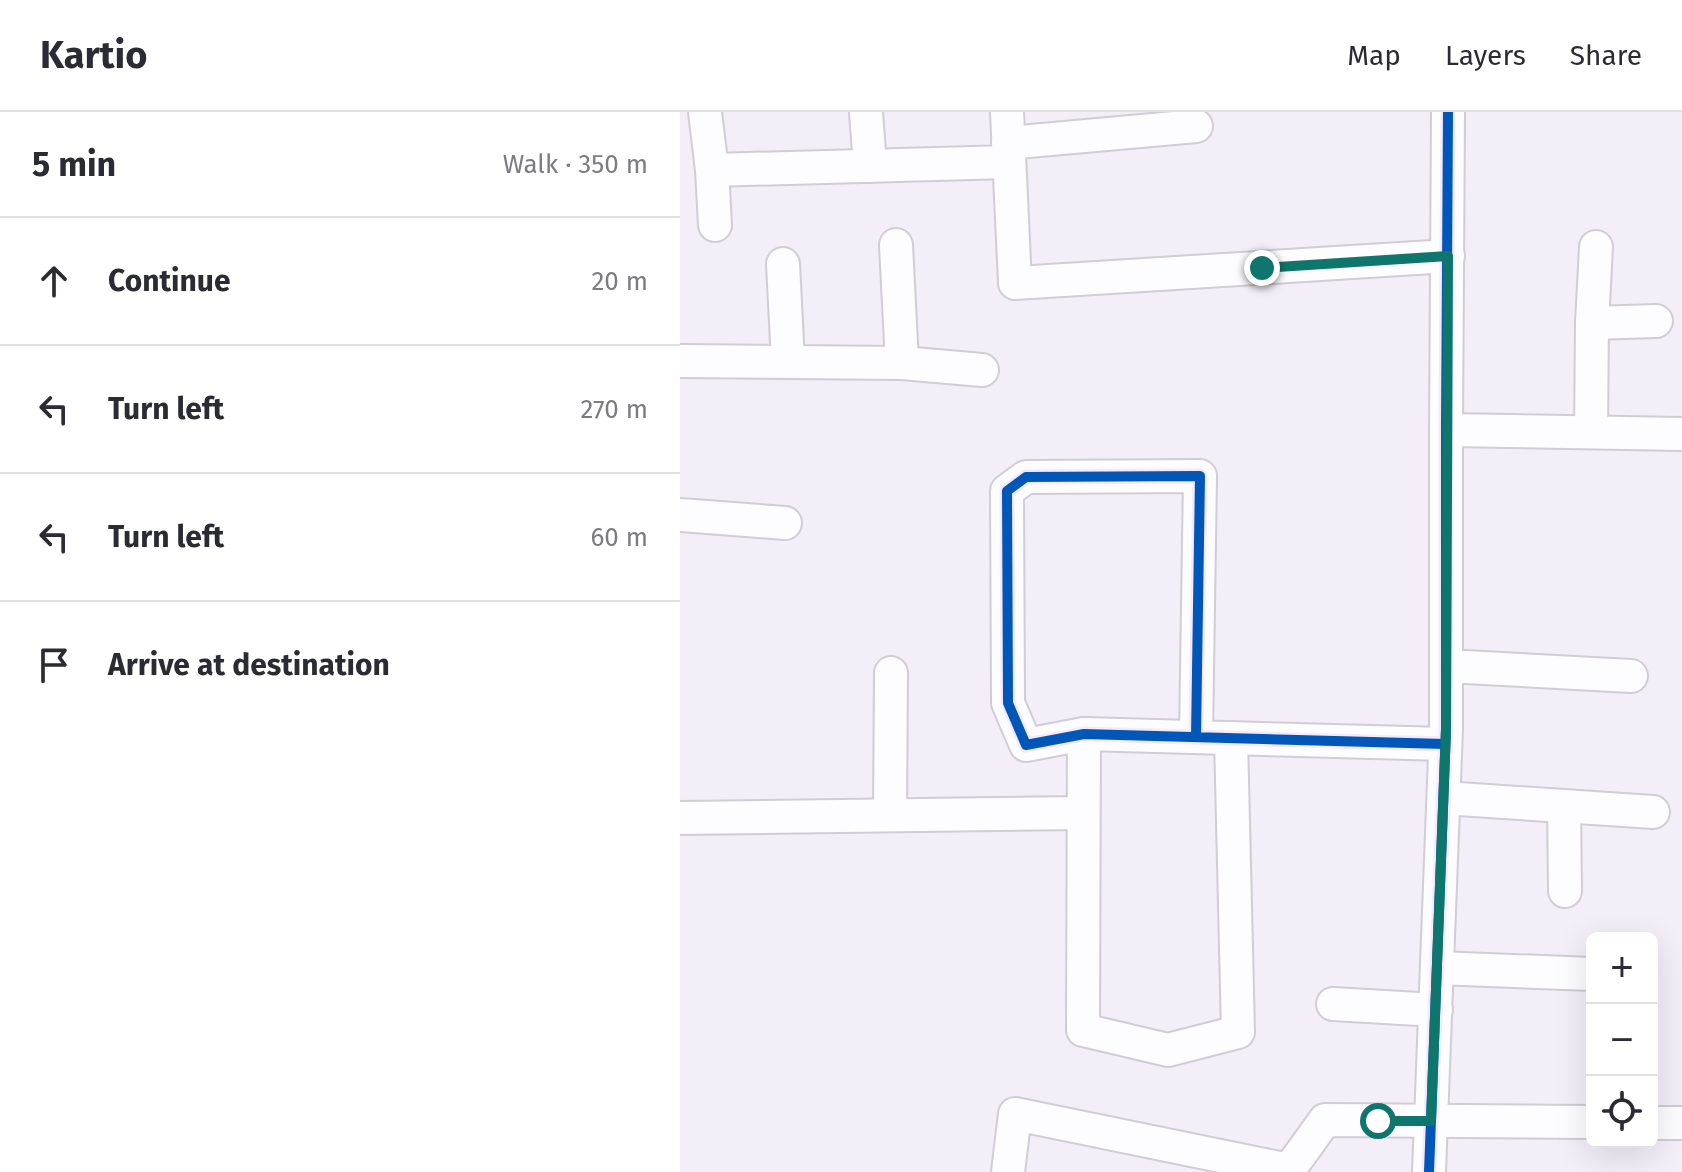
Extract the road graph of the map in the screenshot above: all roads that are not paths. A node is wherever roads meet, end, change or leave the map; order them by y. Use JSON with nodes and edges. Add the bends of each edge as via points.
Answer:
{"nodes":[{"id":1,"x":705,"y":112,"type":"edge"},
{"id":2,"x":866,"y":112,"type":"edge"},
{"id":3,"x":1448,"y":112,"type":"edge"},
{"id":4,"x":1196,"y":126,"type":"dead end"},
{"id":5,"x":1008,"y":139,"type":"edge"},
{"id":6,"x":870,"y":166,"type":"junction"},
{"id":7,"x":712,"y":170,"type":"junction"},
{"id":8,"x":715,"y":225,"type":"dead end"},
{"id":9,"x":896,"y":245,"type":"dead end"},
{"id":10,"x":1596,"y":247,"type":"dead end"},
{"id":11,"x":1448,"y":256,"type":"junction"},
{"id":12,"x":783,"y":264,"type":"dead end"},
{"id":13,"x":1656,"y":321,"type":"dead end"},
{"id":14,"x":1592,"y":323,"type":"junction"},
{"id":15,"x":680,"y":361,"type":"edge"},
{"id":16,"x":788,"y":362,"type":"junction"},
{"id":17,"x":902,"y":363,"type":"junction"},
{"id":18,"x":982,"y":370,"type":"dead end"},
{"id":19,"x":1446,"y":430,"type":"junction"},
{"id":20,"x":1591,"y":432,"type":"junction"},
{"id":21,"x":1682,"y":434,"type":"edge"},
{"id":22,"x":680,"y":515,"type":"edge"},
{"id":23,"x":785,"y":523,"type":"dead end"},
{"id":24,"x":1446,"y":666,"type":"junction"},
{"id":25,"x":891,"y":673,"type":"dead end"},
{"id":26,"x":1631,"y":676,"type":"dead end"},
{"id":27,"x":1084,"y":734,"type":"junction"},
{"id":28,"x":1196,"y":737,"type":"junction"},
{"id":29,"x":1231,"y":738,"type":"junction"},
{"id":30,"x":1445,"y":744,"type":"junction"},
{"id":31,"x":1444,"y":798,"type":"junction"},
{"id":32,"x":1564,"y":806,"type":"junction"},
{"id":33,"x":1653,"y":812,"type":"dead end"},
{"id":34,"x":1083,"y":813,"type":"junction"},
{"id":35,"x":890,"y":815,"type":"junction"},
{"id":36,"x":680,"y":818,"type":"edge"},
{"id":37,"x":1565,"y":891,"type":"dead end"},
{"id":38,"x":1437,"y":968,"type":"junction"},
{"id":39,"x":1586,"y":974,"type":"edge"},
{"id":40,"x":1333,"y":1004,"type":"dead end"},
{"id":41,"x":1436,"y":1010,"type":"junction"},
{"id":42,"x":1431,"y":1121,"type":"junction"},
{"id":43,"x":1586,"y":1122,"type":"edge"},
{"id":44,"x":1658,"y":1123,"type":"edge"},
{"id":45,"x":1682,"y":1123,"type":"edge"},
{"id":46,"x":1008,"y":1172,"type":"edge"},
{"id":47,"x":1429,"y":1172,"type":"edge"}],
"edges":[{"from":1,"to":7,"type":"street"},
{"from":2,"to":6,"type":"street"},
{"from":3,"to":11,"type":"street"},
{"from":4,"to":5,"type":"street"},
{"from":5,"to":6,"type":"street"},
{"from":5,"to":11,"type":"street","via":[[1015,283]]},
{"from":6,"to":7,"type":"street"},
{"from":7,"to":8,"type":"street"},
{"from":9,"to":17,"type":"street"},
{"from":10,"to":14,"type":"street"},
{"from":11,"to":19,"type":"street"},
{"from":12,"to":16,"type":"street"},
{"from":13,"to":14,"type":"street"},
{"from":14,"to":20,"type":"street"},
{"from":15,"to":16,"type":"street"},
{"from":16,"to":17,"type":"street"},
{"from":17,"to":18,"type":"street"},
{"from":19,"to":20,"type":"street"},
{"from":19,"to":24,"type":"street"},
{"from":20,"to":21,"type":"street"},
{"from":22,"to":23,"type":"street"},
{"from":24,"to":26,"type":"street"},
{"from":24,"to":30,"type":"street"},
{"from":25,"to":35,"type":"street"},
{"from":27,"to":28,"type":"street"},
{"from":27,"to":28,"type":"street","via":[[1026,745],[1008,703],[1007,491],[1026,477],[1200,476]]},
{"from":27,"to":34,"type":"street"},
{"from":28,"to":29,"type":"street"},
{"from":29,"to":30,"type":"street"},
{"from":29,"to":34,"type":"street","via":[[1238,1032],[1168,1050],[1083,1030]]},
{"from":30,"to":31,"type":"street"},
{"from":31,"to":32,"type":"street"},
{"from":31,"to":38,"type":"street"},
{"from":32,"to":33,"type":"street"},
{"from":32,"to":37,"type":"street"},
{"from":34,"to":35,"type":"street"},
{"from":35,"to":36,"type":"street"},
{"from":38,"to":39,"type":"street"},
{"from":38,"to":41,"type":"street"},
{"from":40,"to":41,"type":"street"},
{"from":41,"to":42,"type":"street"},
{"from":42,"to":43,"type":"street"},
{"from":42,"to":46,"type":"street","via":[[1325,1120],[1289,1170],[1015,1114]]},
{"from":42,"to":47,"type":"street"},
{"from":44,"to":45,"type":"street"}]}
